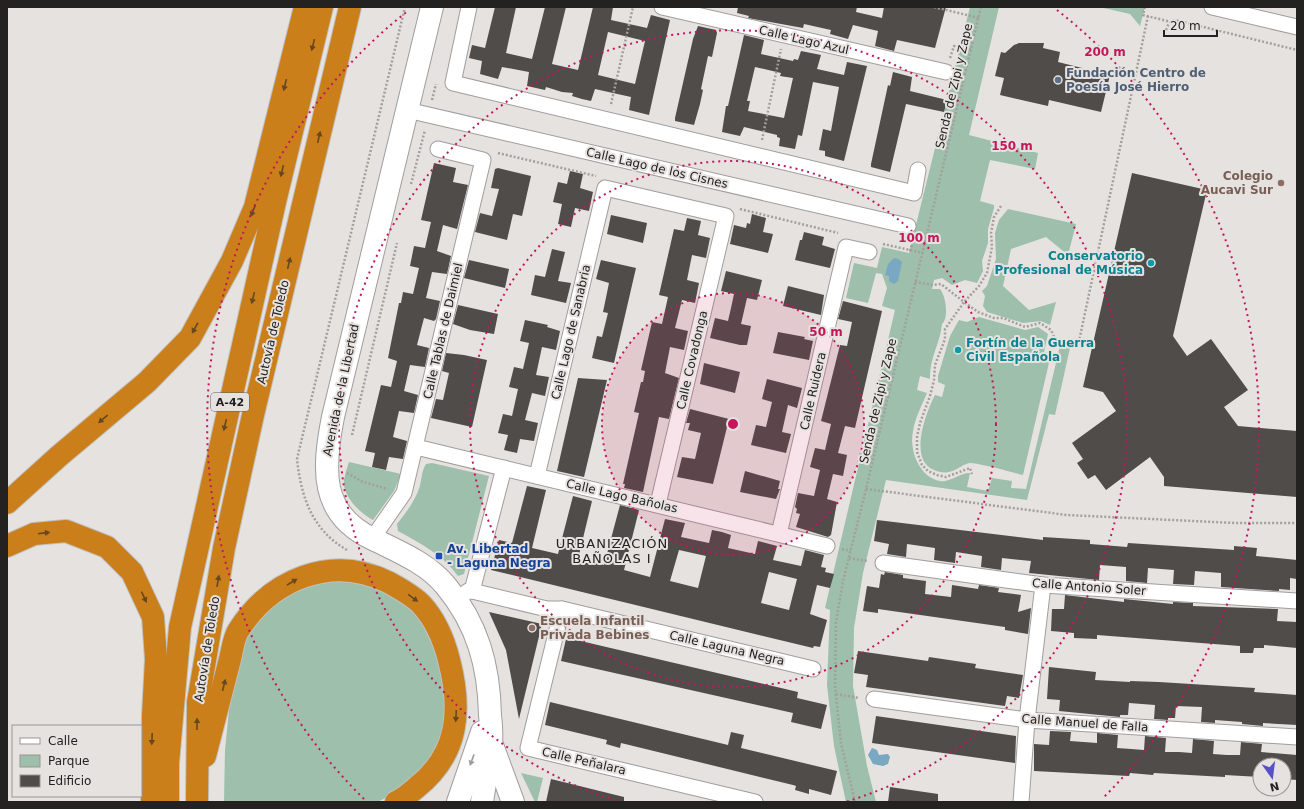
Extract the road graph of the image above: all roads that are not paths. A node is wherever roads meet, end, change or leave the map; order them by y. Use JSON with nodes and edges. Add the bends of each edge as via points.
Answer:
{"nodes":[{"id":1,"x":305,"y":7,"type":"edge"},
{"id":2,"x":322,"y":7,"type":"edge"},
{"id":3,"x":350,"y":7,"type":"edge"},
{"id":4,"x":432,"y":7,"type":"edge"},
{"id":5,"x":469,"y":7,"type":"edge"},
{"id":6,"x":662,"y":7,"type":"edge"},
{"id":7,"x":1212,"y":7,"type":"edge"},
{"id":8,"x":1297,"y":27,"type":"edge"},
{"id":9,"x":946,"y":72,"type":"dead end"},
{"id":10,"x":407,"y":110,"type":"junction"},
{"id":11,"x":438,"y":149,"type":"dead end"},
{"id":12,"x":918,"y":170,"type":"dead end"},
{"id":13,"x":726,"y":216,"type":"joint"},
{"id":14,"x":908,"y":226,"type":"dead end"},
{"id":15,"x":869,"y":252,"type":"dead end"},
{"id":16,"x":416,"y":447,"type":"junction"},
{"id":17,"x":504,"y":468,"type":"junction"},
{"id":18,"x":537,"y":476,"type":"junction"},
{"id":19,"x":7,"y":503,"type":"edge"},
{"id":20,"x":658,"y":504,"type":"junction"},
{"id":21,"x":779,"y":534,"type":"junction"},
{"id":22,"x":372,"y":539,"type":"junction"},
{"id":23,"x":7,"y":546,"type":"edge"},
{"id":24,"x":827,"y":546,"type":"dead end"},
{"id":25,"x":883,"y":563,"type":"dead end"},
{"id":26,"x":1043,"y":585,"type":"junction"},
{"id":27,"x":465,"y":596,"type":"junction"},
{"id":28,"x":1297,"y":601,"type":"edge"},
{"id":29,"x":562,"y":609,"type":"junction"},
{"id":30,"x":813,"y":669,"type":"dead end"},
{"id":31,"x":874,"y":699,"type":"road end"},
{"id":32,"x":490,"y":710,"type":"junction"},
{"id":33,"x":1027,"y":720,"type":"junction"},
{"id":34,"x":1297,"y":736,"type":"edge"},
{"id":35,"x":491,"y":741,"type":"junction"},
{"id":36,"x":197,"y":796,"type":"edge"},
{"id":37,"x":152,"y":802,"type":"edge"},
{"id":38,"x":168,"y":802,"type":"edge"},
{"id":39,"x":396,"y":802,"type":"edge"},
{"id":40,"x":458,"y":802,"type":"edge"},
{"id":41,"x":482,"y":802,"type":"edge"},
{"id":42,"x":513,"y":802,"type":"edge"},
{"id":43,"x":755,"y":802,"type":"edge"},
{"id":44,"x":1020,"y":802,"type":"edge"}],
"edges":[{"from":1,"to":19,"type":"highway","one_way":true,"via":[[255,207],[232,261],[190,338],[147,382]]},
{"from":2,"to":38,"type":"highway","name":"Autovía de Toledo","number":"A-42","one_way":true,"via":[[275,202],[180,627],[168,763]]},
{"from":36,"to":3,"type":"highway","name":"Autovía de Toledo","number":"A-42","one_way":true,"via":[[198,702],[224,548]]},
{"from":4,"to":10,"type":"street","name":"Avenida de la Libertad"},
{"from":5,"to":12,"type":"street","via":[[453,83],[914,192]]},
{"from":6,"to":9,"type":"street","name":"Calle Lago Azul"},
{"from":7,"to":8,"type":"street"},
{"from":10,"to":14,"type":"street","name":"Calle Lago de los Cisnes"},
{"from":10,"to":22,"type":"street","name":"Avenida de la Libertad","via":[[333,417],[326,460],[328,490],[332,502],[343,518],[357,531]]},
{"from":11,"to":16,"type":"street","name":"Calle Tablas de Daimiel","via":[[483,160]]},
{"from":13,"to":18,"type":"street","name":"Calle Lago de Sanabria","via":[[605,188]]},
{"from":13,"to":20,"type":"street","name":"Calle Covadonga"},
{"from":15,"to":21,"type":"street","name":"Calle Ruidera","via":[[846,247]]},
{"from":16,"to":17,"type":"street","name":"Calle Lago Bañolas"},
{"from":16,"to":22,"type":"street","name":"Calle Tablas de Daimiel","via":[[404,493]]},
{"from":17,"to":18,"type":"street","name":"Calle Lago Bañolas"},
{"from":17,"to":27,"type":"street"},
{"from":18,"to":20,"type":"street","name":"Calle Lago Bañolas"},
{"from":20,"to":21,"type":"street","name":"Calle Lago Bañolas"},
{"from":21,"to":24,"type":"street","name":"Calle Lago Bañolas"},
{"from":22,"to":27,"type":"street","name":"Avenida de la Libertad","via":[[403,553],[428,569],[445,585]]},
{"from":23,"to":37,"type":"highway","one_way":true,"via":[[34,534],[66,531],[107,547],[132,572],[153,617],[156,659]]},
{"from":25,"to":26,"type":"street","name":"Calle Antonio Soler"},
{"from":26,"to":28,"type":"street","name":"Calle Antonio Soler"},
{"from":26,"to":33,"type":"street"},
{"from":27,"to":29,"type":"street","name":"Calle Laguna Negra"},
{"from":27,"to":32,"type":"street","name":"Avenida de la Libertad","via":[[468,618],[487,669]]},
{"from":29,"to":30,"type":"street","name":"Calle Laguna Negra"},
{"from":29,"to":43,"type":"street","name":"Calle Peñalara","via":[[528,748]]},
{"from":31,"to":33,"type":"street","name":"Calle Manuel de Falla"},
{"from":32,"to":35,"type":"street","name":"Avenida de la Libertad"},
{"from":32,"to":40,"type":"street","name":"Avenida de la Libertad","one_way":true},
{"from":33,"to":34,"type":"street","name":"Calle Manuel de Falla"},
{"from":33,"to":44,"type":"street"},
{"from":35,"to":41,"type":"street","name":"Avenida de la Libertad"},
{"from":35,"to":42,"type":"street","name":"Avenida de la Libertad"},
{"from":36,"to":39,"type":"highway","one_way":true,"via":[[237,632],[257,606],[293,580],[312,572],[340,570],[376,576],[398,587],[420,603],[434,622],[445,645],[451,667],[456,693],[456,718],[446,753],[421,784]]}]}
